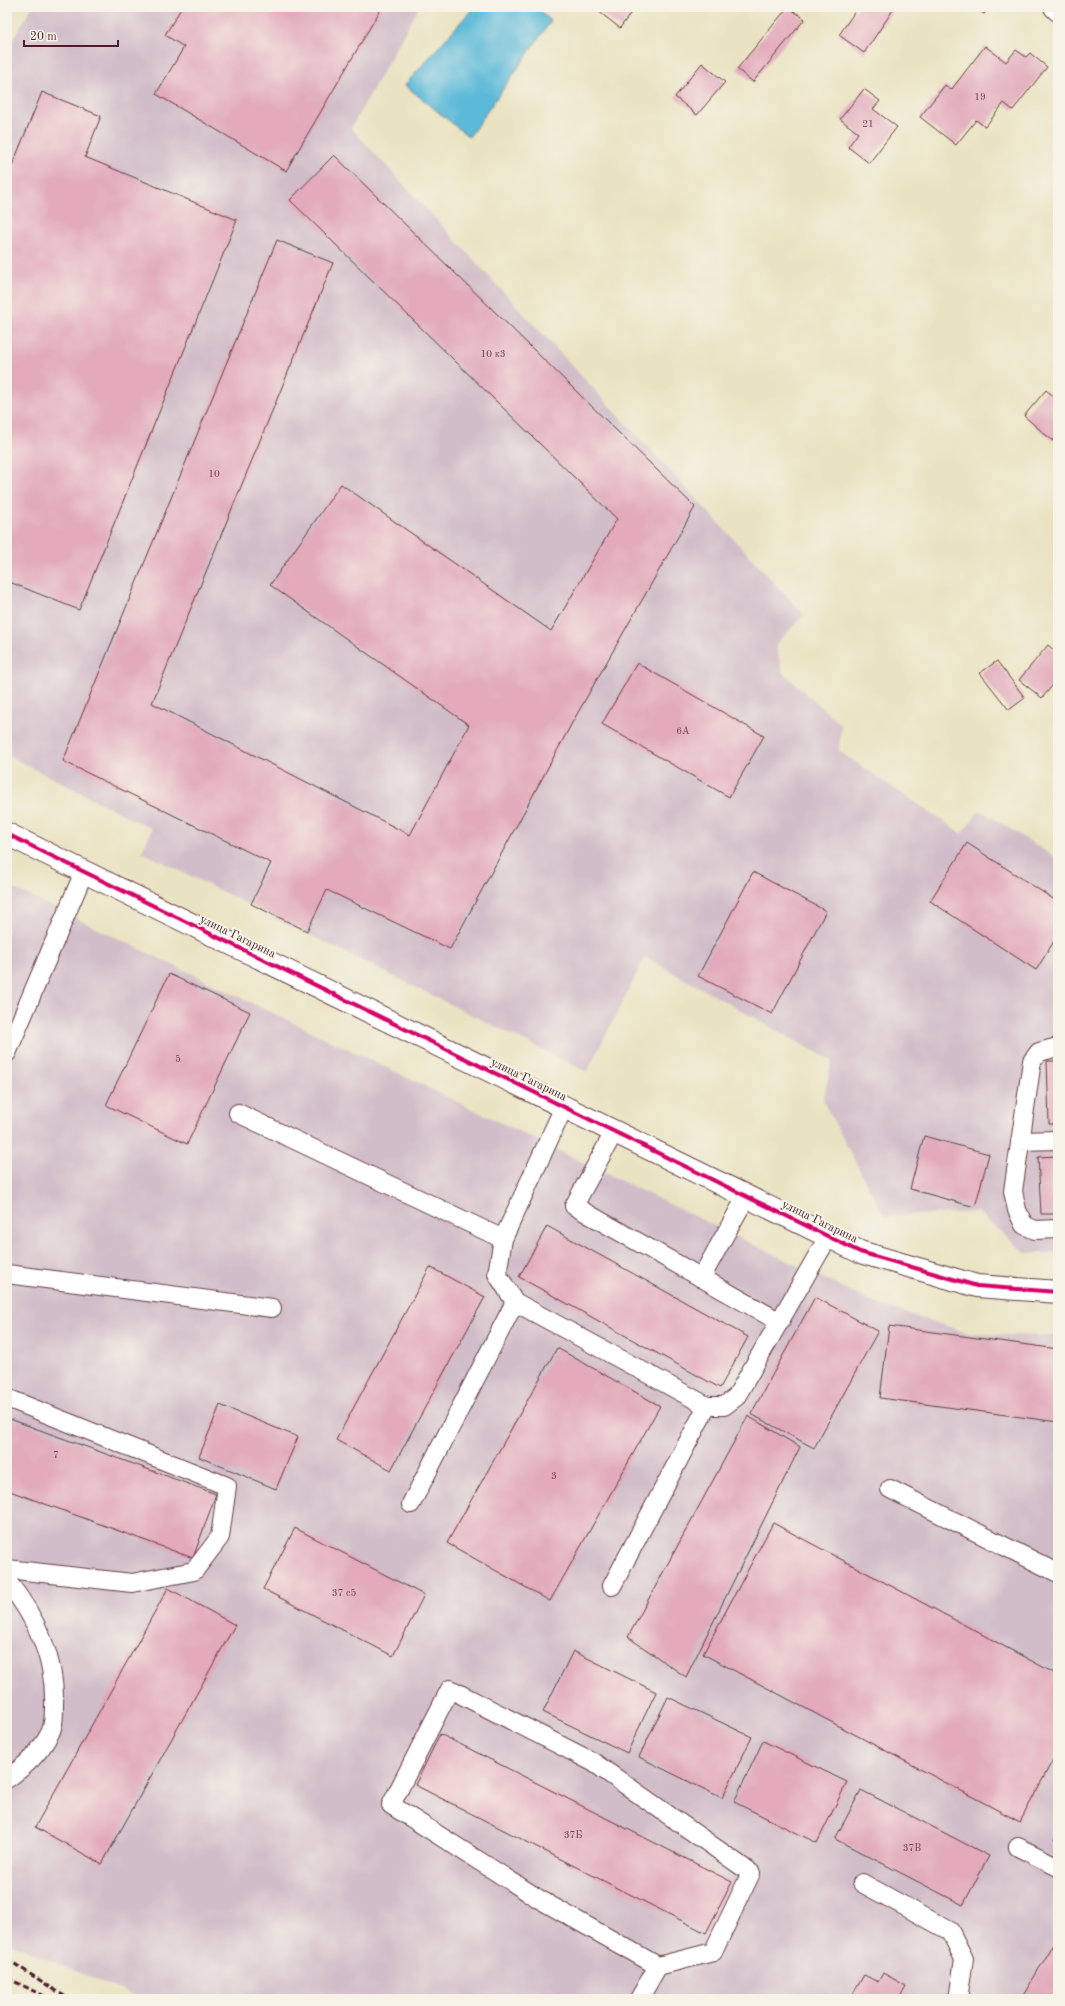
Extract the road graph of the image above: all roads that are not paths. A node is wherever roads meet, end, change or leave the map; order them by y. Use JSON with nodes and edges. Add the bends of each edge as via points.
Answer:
{"nodes":[{"id":1,"x":1055,"y":7,"type":"edge"},
{"id":2,"x":1058,"y":10,"type":"edge"},
{"id":3,"x":7,"y":834,"type":"edge"},
{"id":4,"x":84,"y":872,"type":"junction"},
{"id":5,"x":1058,"y":1047,"type":"edge"},
{"id":6,"x":7,"y":1053,"type":"edge"},
{"id":7,"x":564,"y":1107,"type":"junction"},
{"id":8,"x":238,"y":1113,"type":"dead end"},
{"id":9,"x":614,"y":1132,"type":"junction"},
{"id":10,"x":1058,"y":1140,"type":"edge"},
{"id":11,"x":1020,"y":1141,"type":"junction"},
{"id":12,"x":746,"y":1196,"type":"junction"},
{"id":13,"x":1058,"y":1229,"type":"edge"},
{"id":14,"x":828,"y":1237,"type":"junction"},
{"id":15,"x":503,"y":1239,"type":"junction"},
{"id":16,"x":7,"y":1274,"type":"edge"},
{"id":17,"x":701,"y":1278,"type":"junction"},
{"id":18,"x":1058,"y":1292,"type":"edge"},
{"id":19,"x":515,"y":1302,"type":"junction"},
{"id":20,"x":272,"y":1308,"type":"dead end"},
{"id":21,"x":780,"y":1322,"type":"junction"},
{"id":22,"x":7,"y":1398,"type":"edge"},
{"id":23,"x":707,"y":1406,"type":"junction"},
{"id":24,"x":890,"y":1489,"type":"dead end"},
{"id":25,"x":411,"y":1504,"type":"dead end"},
{"id":26,"x":7,"y":1569,"type":"edge"},
{"id":27,"x":1058,"y":1573,"type":"edge"},
{"id":28,"x":7,"y":1581,"type":"edge"},
{"id":29,"x":612,"y":1586,"type":"dead end"},
{"id":30,"x":7,"y":1779,"type":"edge"},
{"id":31,"x":1018,"y":1847,"type":"dead end"},
{"id":32,"x":1058,"y":1867,"type":"edge"},
{"id":33,"x":862,"y":1883,"type":"dead end"},
{"id":34,"x":658,"y":1966,"type":"junction"},
{"id":35,"x":639,"y":1999,"type":"edge"},
{"id":36,"x":958,"y":1999,"type":"edge"}],
"edges":[{"from":1,"to":2,"type":"street"},
{"from":3,"to":4,"type":"street","name":"улица Гагарина"},
{"from":4,"to":6,"type":"lane"},
{"from":4,"to":7,"type":"street","name":"улица Гагарина"},
{"from":5,"to":11,"type":"lane","via":[[1039,1052],[1032,1061]]},
{"from":7,"to":9,"type":"street","name":"улица Гагарина"},
{"from":7,"to":15,"type":"lane"},
{"from":8,"to":15,"type":"lane"},
{"from":9,"to":12,"type":"street","name":"улица Гагарина"},
{"from":9,"to":17,"type":"lane","via":[[574,1206]]},
{"from":10,"to":11,"type":"lane"},
{"from":11,"to":13,"type":"lane","via":[[1013,1191],[1017,1210],[1024,1225],[1035,1230]]},
{"from":12,"to":14,"type":"street","name":"улица Гагарина"},
{"from":12,"to":17,"type":"lane"},
{"from":14,"to":18,"type":"street","name":"улица Гагарина","via":[[860,1252],[977,1286]]},
{"from":14,"to":21,"type":"lane"},
{"from":15,"to":19,"type":"lane","via":[[497,1274]]},
{"from":16,"to":20,"type":"lane"},
{"from":17,"to":21,"type":"lane"},
{"from":19,"to":23,"type":"lane"},
{"from":19,"to":25,"type":"lane"},
{"from":21,"to":23,"type":"lane","via":[[736,1397],[724,1406]]},
{"from":22,"to":26,"type":"lane","via":[[227,1486],[220,1537],[194,1571],[132,1583]]},
{"from":23,"to":29,"type":"lane"},
{"from":24,"to":27,"type":"lane"},
{"from":28,"to":30,"type":"lane","via":[[25,1604],[43,1638],[52,1670],[54,1697],[51,1731],[39,1751],[25,1766]]},
{"from":31,"to":32,"type":"lane"},
{"from":33,"to":36,"type":"lane","via":[[950,1931],[964,1959]]},
{"from":34,"to":34,"type":"lane","via":[[713,1952],[751,1873],[593,1762],[450,1689],[391,1805],[538,1899]]},
{"from":34,"to":35,"type":"lane"}]}
